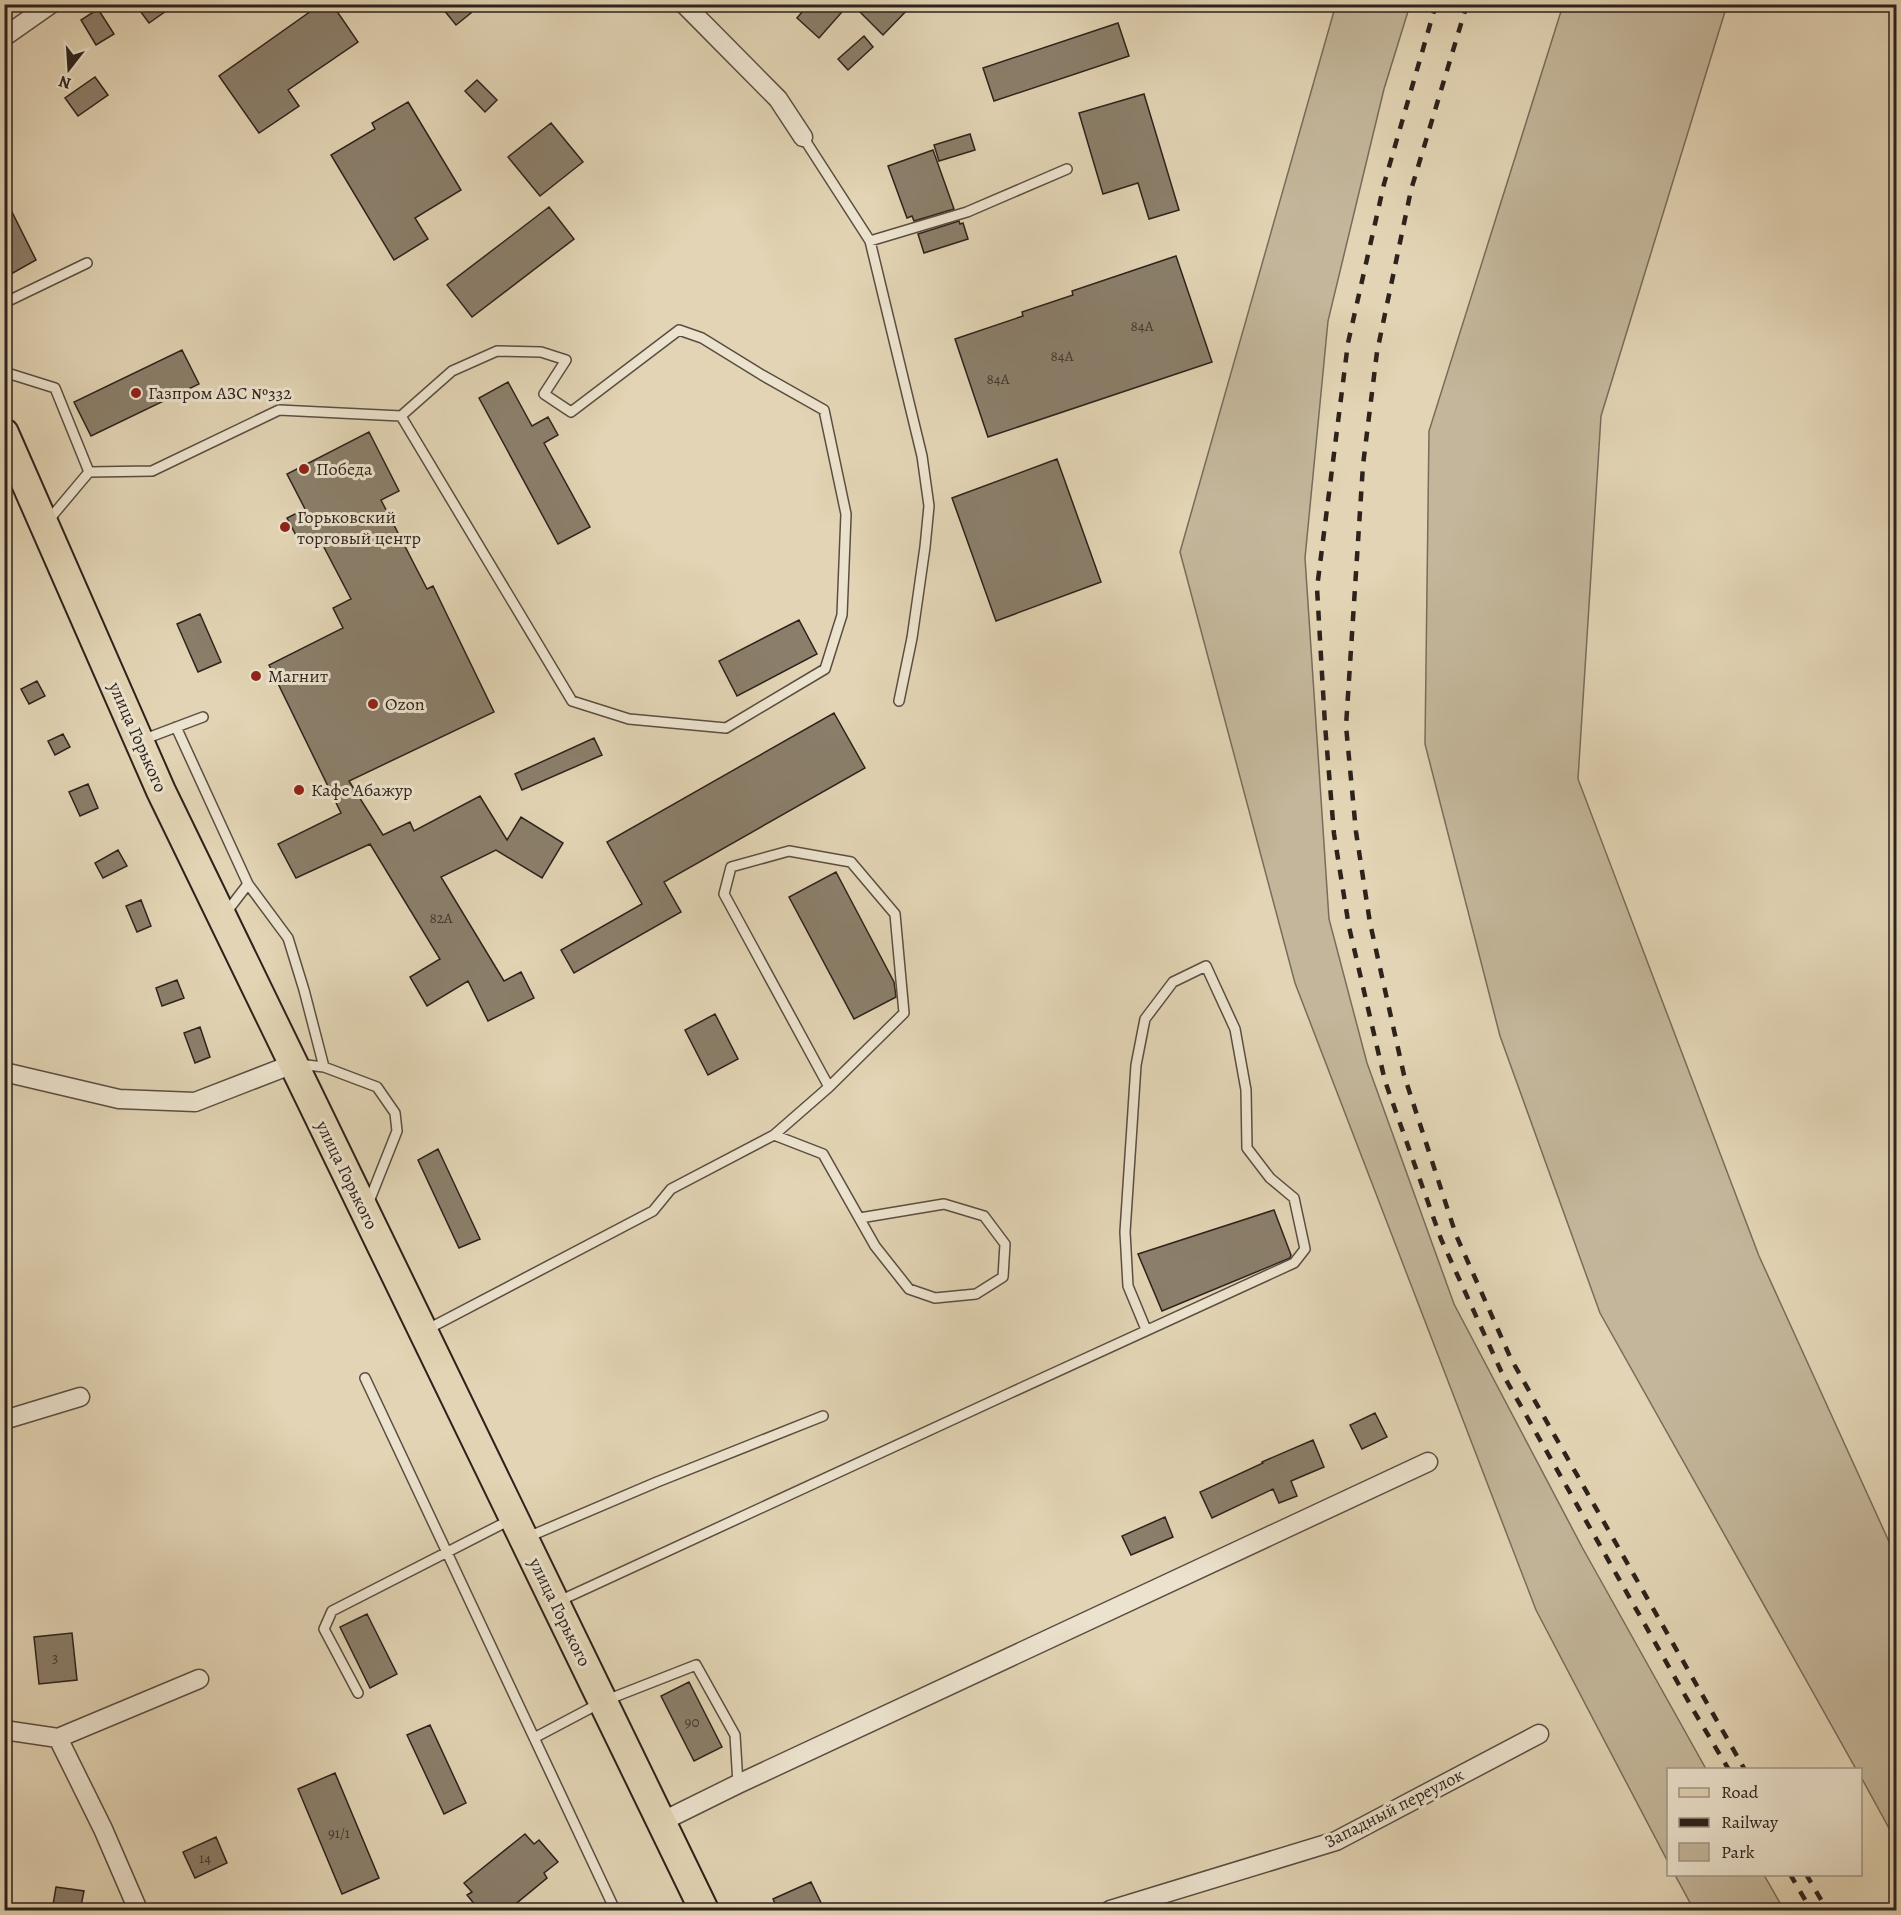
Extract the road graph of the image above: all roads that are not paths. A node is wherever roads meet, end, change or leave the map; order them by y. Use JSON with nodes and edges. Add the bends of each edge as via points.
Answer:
{"nodes":[{"id":1,"x":51,"y":4,"type":"edge"},
{"id":2,"x":684,"y":4,"type":"edge"},
{"id":3,"x":4,"y":37,"type":"edge"},
{"id":4,"x":803,"y":137,"type":"joint"},
{"id":5,"x":1067,"y":169,"type":"dead end"},
{"id":6,"x":870,"y":241,"type":"junction"},
{"id":7,"x":87,"y":263,"type":"dead end"},
{"id":8,"x":4,"y":303,"type":"edge"},
{"id":9,"x":4,"y":372,"type":"edge"},
{"id":10,"x":401,"y":416,"type":"junction"},
{"id":11,"x":4,"y":433,"type":"edge"},
{"id":12,"x":89,"y":472,"type":"junction"},
{"id":13,"x":45,"y":524,"type":"junction"},
{"id":14,"x":899,"y":701,"type":"dead end"},
{"id":15,"x":203,"y":717,"type":"dead end"},
{"id":16,"x":176,"y":727,"type":"junction"},
{"id":17,"x":139,"y":741,"type":"junction"},
{"id":18,"x":249,"y":884,"type":"junction"},
{"id":19,"x":223,"y":918,"type":"junction"},
{"id":20,"x":293,"y":1064,"type":"junction"},
{"id":21,"x":324,"y":1068,"type":"junction"},
{"id":22,"x":4,"y":1072,"type":"edge"},
{"id":23,"x":829,"y":1087,"type":"junction"},
{"id":24,"x":774,"y":1135,"type":"junction"},
{"id":25,"x":365,"y":1212,"type":"junction"},
{"id":26,"x":860,"y":1218,"type":"junction"},
{"id":27,"x":1149,"y":1329,"type":"junction"},
{"id":28,"x":423,"y":1331,"type":"junction"},
{"id":29,"x":365,"y":1378,"type":"dead end"},
{"id":30,"x":80,"y":1397,"type":"dead end"},
{"id":31,"x":823,"y":1416,"type":"dead end"},
{"id":32,"x":4,"y":1420,"type":"edge"},
{"id":33,"x":1428,"y":1462,"type":"dead end"},
{"id":34,"x":519,"y":1528,"type":"junction"},
{"id":35,"x":447,"y":1552,"type":"junction"},
{"id":36,"x":555,"y":1603,"type":"junction"},
{"id":37,"x":199,"y":1679,"type":"dead end"},
{"id":38,"x":358,"y":1693,"type":"dead end"},
{"id":39,"x":604,"y":1701,"type":"junction"},
{"id":40,"x":4,"y":1730,"type":"edge"},
{"id":41,"x":1539,"y":1734,"type":"dead end"},
{"id":42,"x":58,"y":1738,"type":"junction"},
{"id":43,"x":534,"y":1738,"type":"junction"},
{"id":44,"x":738,"y":1784,"type":"junction"},
{"id":45,"x":661,"y":1822,"type":"junction"},
{"id":46,"x":1144,"y":1906,"type":"edge"},
{"id":47,"x":138,"y":1911,"type":"edge"},
{"id":48,"x":615,"y":1911,"type":"edge"},
{"id":49,"x":704,"y":1911,"type":"edge"},
{"id":50,"x":1110,"y":1911,"type":"edge"}],
"edges":[{"from":1,"to":3,"type":"street"},
{"from":2,"to":4,"type":"street","via":[[778,99]]},
{"from":4,"to":6,"type":"lane"},
{"from":5,"to":6,"type":"lane","via":[[967,212]]},
{"from":6,"to":14,"type":"lane","via":[[922,456],[929,506],[912,638]]},
{"from":7,"to":8,"type":"lane"},
{"from":9,"to":12,"type":"lane","via":[[55,388]]},
{"from":10,"to":10,"type":"lane","via":[[452,371],[497,351],[541,352],[566,360],[544,394],[571,412],[679,330],[702,338],[824,410],[846,514],[842,615],[825,669],[726,728],[628,719],[572,700]]},
{"from":10,"to":12,"type":"lane","via":[[279,410],[152,471]]},
{"from":11,"to":13,"type":"main road","name":"улица Горького"},
{"from":12,"to":13,"type":"lane"},
{"from":13,"to":17,"type":"main road","name":"улица Горького"},
{"from":15,"to":16,"type":"lane"},
{"from":16,"to":17,"type":"lane"},
{"from":16,"to":18,"type":"lane"},
{"from":17,"to":19,"type":"main road","name":"улица Горького"},
{"from":18,"to":19,"type":"lane"},
{"from":18,"to":21,"type":"lane","via":[[288,938]]},
{"from":19,"to":20,"type":"main road","name":"улица Горького"},
{"from":20,"to":21,"type":"lane"},
{"from":20,"to":22,"type":"street","via":[[195,1102],[119,1099]]},
{"from":20,"to":25,"type":"main road","name":"улица Горького"},
{"from":21,"to":25,"type":"lane","via":[[377,1087],[394,1113],[397,1131]]},
{"from":23,"to":23,"type":"lane","via":[[904,1013],[895,914],[851,862],[789,851],[731,867],[724,894]]},
{"from":23,"to":24,"type":"lane"},
{"from":24,"to":26,"type":"lane","via":[[823,1154]]},
{"from":24,"to":28,"type":"lane","via":[[670,1189],[653,1211]]},
{"from":25,"to":28,"type":"main road","name":"улица Горького"},
{"from":26,"to":26,"type":"lane","via":[[875,1246],[909,1289],[935,1298],[976,1294],[1004,1277],[1005,1244],[984,1216],[944,1203]]},
{"from":27,"to":27,"type":"lane","via":[[1294,1263],[1305,1249],[1294,1198],[1270,1178],[1247,1148],[1246,1090],[1235,1029],[1206,966],[1173,982],[1144,1019],[1137,1065],[1126,1243],[1128,1286]]},
{"from":27,"to":36,"type":"lane"},
{"from":28,"to":34,"type":"main road","name":"улица Горького"},
{"from":29,"to":35,"type":"lane"},
{"from":30,"to":32,"type":"street"},
{"from":31,"to":34,"type":"lane","via":[[657,1482]]},
{"from":33,"to":44,"type":"street"},
{"from":34,"to":35,"type":"lane"},
{"from":34,"to":36,"type":"main road","name":"улица Горького"},
{"from":35,"to":38,"type":"lane","via":[[332,1611],[324,1629]]},
{"from":35,"to":43,"type":"lane"},
{"from":36,"to":39,"type":"main road","name":"улица Горького"},
{"from":37,"to":42,"type":"street"},
{"from":39,"to":43,"type":"lane"},
{"from":39,"to":44,"type":"lane","via":[[696,1665],[735,1735]]},
{"from":39,"to":45,"type":"main road","name":"улица Горького"},
{"from":40,"to":42,"type":"street"},
{"from":41,"to":46,"type":"street","name":"Западный переулок","via":[[1336,1841]]},
{"from":42,"to":47,"type":"street","via":[[103,1828]]},
{"from":43,"to":48,"type":"lane"},
{"from":44,"to":45,"type":"street"},
{"from":45,"to":49,"type":"main road","name":"улица Горького"},
{"from":46,"to":50,"type":"street","name":"Западный переулок"}]}
